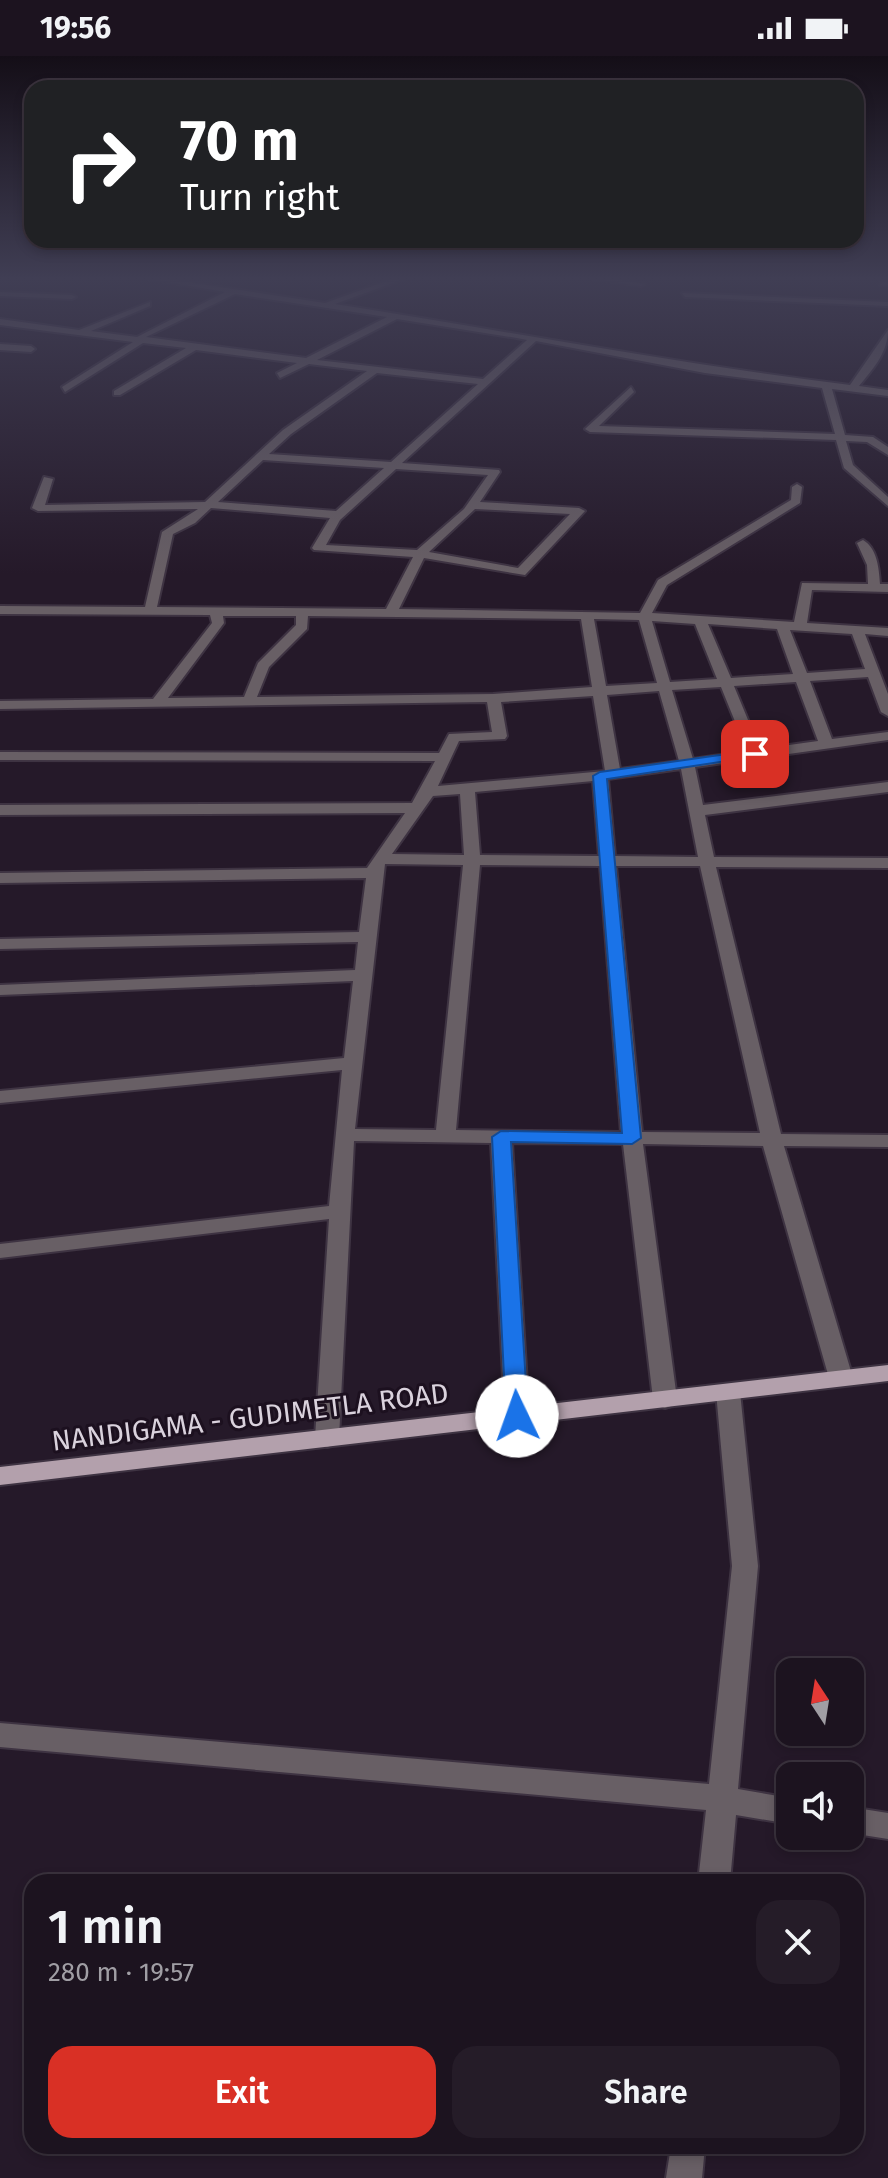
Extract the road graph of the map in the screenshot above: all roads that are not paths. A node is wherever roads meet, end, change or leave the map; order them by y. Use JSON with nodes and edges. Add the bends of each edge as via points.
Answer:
{"nodes":[{"id":1,"x":85,"y":376,"type":"edge"},
{"id":2,"x":146,"y":376,"type":"edge"},
{"id":3,"x":364,"y":376,"type":"edge"},
{"id":4,"x":433,"y":376,"type":"edge"},
{"id":5,"x":491,"y":376,"type":"edge"},
{"id":6,"x":749,"y":376,"type":"edge"},
{"id":7,"x":862,"y":376,"type":"edge"},
{"id":8,"x":485,"y":382,"type":"junction"},
{"id":9,"x":827,"y":387,"type":"junction"},
{"id":10,"x":65,"y":389,"type":"dead end"},
{"id":11,"x":631,"y":390,"type":"dead end"},
{"id":12,"x":851,"y":390,"type":"junction"},
{"id":13,"x":117,"y":393,"type":"dead end"},
{"id":14,"x":888,"y":393,"type":"edge"},
{"id":15,"x":842,"y":439,"type":"junction"},
{"id":16,"x":888,"y":452,"type":"edge"},
{"id":17,"x":262,"y":457,"type":"junction"},
{"id":18,"x":392,"y":465,"type":"junction"},
{"id":19,"x":48,"y":479,"type":"dead end"},
{"id":20,"x":797,"y":487,"type":"dead end"},
{"id":21,"x":888,"y":503,"type":"edge"},
{"id":22,"x":209,"y":505,"type":"junction"},
{"id":23,"x":472,"y":505,"type":"junction"},
{"id":24,"x":339,"y":515,"type":"junction"},
{"id":25,"x":863,"y":543,"type":"dead end"},
{"id":26,"x":420,"y":554,"type":"junction"},
{"id":27,"x":881,"y":588,"type":"edge"},
{"id":28,"x":0,"y":610,"type":"edge"},
{"id":29,"x":150,"y":612,"type":"junction"},
{"id":30,"x":216,"y":614,"type":"junction"},
{"id":31,"x":302,"y":614,"type":"junction"},
{"id":32,"x":390,"y":615,"type":"junction"},
{"id":33,"x":587,"y":615,"type":"junction"},
{"id":34,"x":644,"y":617,"type":"junction"},
{"id":35,"x":700,"y":620,"type":"junction"},
{"id":36,"x":782,"y":626,"type":"junction"},
{"id":37,"x":800,"y":627,"type":"junction"},
{"id":38,"x":857,"y":630,"type":"junction"},
{"id":39,"x":888,"y":632,"type":"edge"},
{"id":40,"x":873,"y":673,"type":"junction"},
{"id":41,"x":802,"y":678,"type":"junction"},
{"id":42,"x":726,"y":683,"type":"junction"},
{"id":43,"x":665,"y":687,"type":"junction"},
{"id":44,"x":600,"y":691,"type":"junction"},
{"id":45,"x":493,"y":698,"type":"junction"},
{"id":46,"x":249,"y":701,"type":"junction"},
{"id":47,"x":157,"y":703,"type":"junction"},
{"id":48,"x":0,"y":705,"type":"edge"},
{"id":49,"x":888,"y":712,"type":"edge"},
{"id":50,"x":888,"y":736,"type":"edge"},
{"id":51,"x":826,"y":743,"type":"junction"},
{"id":52,"x":755,"y":754,"type":"junction"},
{"id":53,"x":0,"y":756,"type":"edge"},
{"id":54,"x":445,"y":757,"type":"junction"},
{"id":55,"x":687,"y":763,"type":"junction"},
{"id":56,"x":607,"y":775,"type":"junction"},
{"id":57,"x":888,"y":787,"type":"edge"},
{"id":58,"x":467,"y":788,"type":"junction"},
{"id":59,"x":428,"y":792,"type":"junction"},
{"id":60,"x":416,"y":808,"type":"junction"},
{"id":61,"x":0,"y":810,"type":"edge"},
{"id":62,"x":696,"y":811,"type":"junction"},
{"id":63,"x":472,"y":860,"type":"junction"},
{"id":64,"x":606,"y":861,"type":"junction"},
{"id":65,"x":707,"y":862,"type":"junction"},
{"id":66,"x":888,"y":863,"type":"edge"},
{"id":67,"x":377,"y":866,"type":"junction"},
{"id":68,"x":0,"y":878,"type":"edge"},
{"id":69,"x":367,"y":937,"type":"junction"},
{"id":70,"x":0,"y":944,"type":"edge"},
{"id":71,"x":363,"y":975,"type":"junction"},
{"id":72,"x":0,"y":990,"type":"edge"},
{"id":73,"x":352,"y":1063,"type":"junction"},
{"id":74,"x":0,"y":1097,"type":"edge"},
{"id":75,"x":344,"y":1135,"type":"junction"},
{"id":76,"x":445,"y":1136,"type":"junction"},
{"id":77,"x":501,"y":1137,"type":"junction"},
{"id":78,"x":632,"y":1138,"type":"junction"},
{"id":79,"x":772,"y":1140,"type":"junction"},
{"id":80,"x":888,"y":1141,"type":"edge"},
{"id":81,"x":340,"y":1211,"type":"junction"},
{"id":82,"x":0,"y":1251,"type":"edge"},
{"id":83,"x":888,"y":1373,"type":"edge"},
{"id":84,"x":841,"y":1378,"type":"junction"},
{"id":85,"x":728,"y":1392,"type":"junction"},
{"id":86,"x":665,"y":1399,"type":"junction"},
{"id":87,"x":517,"y":1416,"type":"junction"},
{"id":88,"x":327,"y":1438,"type":"junction"},
{"id":89,"x":0,"y":1476,"type":"edge"},
{"id":90,"x":0,"y":1735,"type":"edge"},
{"id":91,"x":722,"y":1799,"type":"junction"},
{"id":92,"x":776,"y":1809,"type":"edge"},
{"id":93,"x":864,"y":1822,"type":"edge"},
{"id":94,"x":888,"y":1826,"type":"edge"},
{"id":95,"x":715,"y":1874,"type":"edge"},
{"id":96,"x":687,"y":2154,"type":"edge"},
{"id":97,"x":684,"y":2178,"type":"edge"}],
"edges":[{"from":1,"to":10,"type":"street"},
{"from":2,"to":13,"type":"street"},
{"from":3,"to":17,"type":"street","via":[[287,432]]},
{"from":4,"to":8,"type":"street"},
{"from":5,"to":8,"type":"street"},
{"from":6,"to":9,"type":"street"},
{"from":7,"to":12,"type":"street"},
{"from":8,"to":18,"type":"street"},
{"from":9,"to":12,"type":"street"},
{"from":9,"to":15,"type":"street"},
{"from":11,"to":15,"type":"street","via":[[590,429]]},
{"from":12,"to":14,"type":"street"},
{"from":15,"to":16,"type":"street","via":[[869,439]]},
{"from":15,"to":21,"type":"street","via":[[848,466]]},
{"from":17,"to":18,"type":"street"},
{"from":17,"to":22,"type":"street"},
{"from":18,"to":23,"type":"street","via":[[495,472]]},
{"from":18,"to":24,"type":"street"},
{"from":19,"to":22,"type":"street","via":[[38,508]]},
{"from":20,"to":34,"type":"street","via":[[796,501],[662,583]]},
{"from":22,"to":24,"type":"street"},
{"from":22,"to":29,"type":"street","via":[[168,532]]},
{"from":23,"to":26,"type":"street"},
{"from":23,"to":26,"type":"street","via":[[579,511],[521,572]]},
{"from":24,"to":26,"type":"street","via":[[318,548]]},
{"from":25,"to":27,"type":"street"},
{"from":26,"to":32,"type":"street"},
{"from":27,"to":37,"type":"street","via":[[806,586]]},
{"from":28,"to":29,"type":"street"},
{"from":29,"to":30,"type":"street"},
{"from":30,"to":31,"type":"street"},
{"from":30,"to":47,"type":"street","via":[[218,623]]},
{"from":31,"to":32,"type":"street"},
{"from":31,"to":46,"type":"street","via":[[302,626],[263,666]]},
{"from":32,"to":33,"type":"street"},
{"from":33,"to":34,"type":"street"},
{"from":33,"to":44,"type":"street"},
{"from":34,"to":35,"type":"street"},
{"from":34,"to":43,"type":"street"},
{"from":35,"to":36,"type":"street"},
{"from":35,"to":42,"type":"street"},
{"from":36,"to":37,"type":"street"},
{"from":36,"to":41,"type":"street"},
{"from":37,"to":38,"type":"street"},
{"from":38,"to":39,"type":"street"},
{"from":38,"to":40,"type":"street"},
{"from":40,"to":41,"type":"street"},
{"from":40,"to":49,"type":"street"},
{"from":41,"to":42,"type":"street"},
{"from":41,"to":51,"type":"street"},
{"from":42,"to":43,"type":"street"},
{"from":42,"to":52,"type":"street"},
{"from":43,"to":44,"type":"street"},
{"from":43,"to":55,"type":"street"},
{"from":44,"to":45,"type":"street"},
{"from":44,"to":56,"type":"street"},
{"from":45,"to":46,"type":"street"},
{"from":45,"to":54,"type":"street","via":[[500,736],[454,737]]},
{"from":46,"to":47,"type":"street"},
{"from":47,"to":48,"type":"street"},
{"from":50,"to":51,"type":"street"},
{"from":51,"to":52,"type":"street"},
{"from":52,"to":55,"type":"street"},
{"from":53,"to":54,"type":"street"},
{"from":54,"to":59,"type":"street"},
{"from":55,"to":56,"type":"street"},
{"from":55,"to":62,"type":"street"},
{"from":56,"to":58,"type":"street"},
{"from":56,"to":64,"type":"street"},
{"from":57,"to":62,"type":"street"},
{"from":58,"to":59,"type":"street"},
{"from":58,"to":63,"type":"street"},
{"from":59,"to":60,"type":"street"},
{"from":60,"to":61,"type":"street"},
{"from":60,"to":67,"type":"street"},
{"from":62,"to":65,"type":"street"},
{"from":63,"to":64,"type":"street"},
{"from":63,"to":67,"type":"street"},
{"from":63,"to":76,"type":"street"},
{"from":64,"to":65,"type":"street"},
{"from":64,"to":78,"type":"street"},
{"from":65,"to":66,"type":"street"},
{"from":65,"to":79,"type":"street"},
{"from":67,"to":68,"type":"street"},
{"from":67,"to":69,"type":"street"},
{"from":69,"to":70,"type":"street"},
{"from":69,"to":71,"type":"street"},
{"from":71,"to":72,"type":"street"},
{"from":71,"to":73,"type":"street"},
{"from":73,"to":74,"type":"street"},
{"from":73,"to":75,"type":"street"},
{"from":75,"to":76,"type":"street"},
{"from":75,"to":81,"type":"street"},
{"from":76,"to":77,"type":"street"},
{"from":77,"to":78,"type":"street"},
{"from":77,"to":87,"type":"street"},
{"from":78,"to":79,"type":"street"},
{"from":78,"to":86,"type":"street"},
{"from":79,"to":80,"type":"street"},
{"from":79,"to":84,"type":"street"},
{"from":81,"to":82,"type":"street"},
{"from":81,"to":88,"type":"street"},
{"from":83,"to":84,"type":"main road","name":"NANDIGAMA - GUDIMETLA ROAD"},
{"from":84,"to":85,"type":"main road","name":"NANDIGAMA - GUDIMETLA ROAD"},
{"from":85,"to":86,"type":"main road","name":"NANDIGAMA - GUDIMETLA ROAD"},
{"from":85,"to":91,"type":"street","via":[[745,1566]]},
{"from":86,"to":87,"type":"main road","name":"NANDIGAMA - GUDIMETLA ROAD"},
{"from":87,"to":88,"type":"main road","name":"NANDIGAMA - GUDIMETLA ROAD"},
{"from":88,"to":89,"type":"main road","name":"NANDIGAMA - GUDIMETLA ROAD"},
{"from":90,"to":91,"type":"street"},
{"from":91,"to":92,"type":"street"},
{"from":91,"to":95,"type":"street"},
{"from":93,"to":94,"type":"street"},
{"from":96,"to":97,"type":"street"}]}
